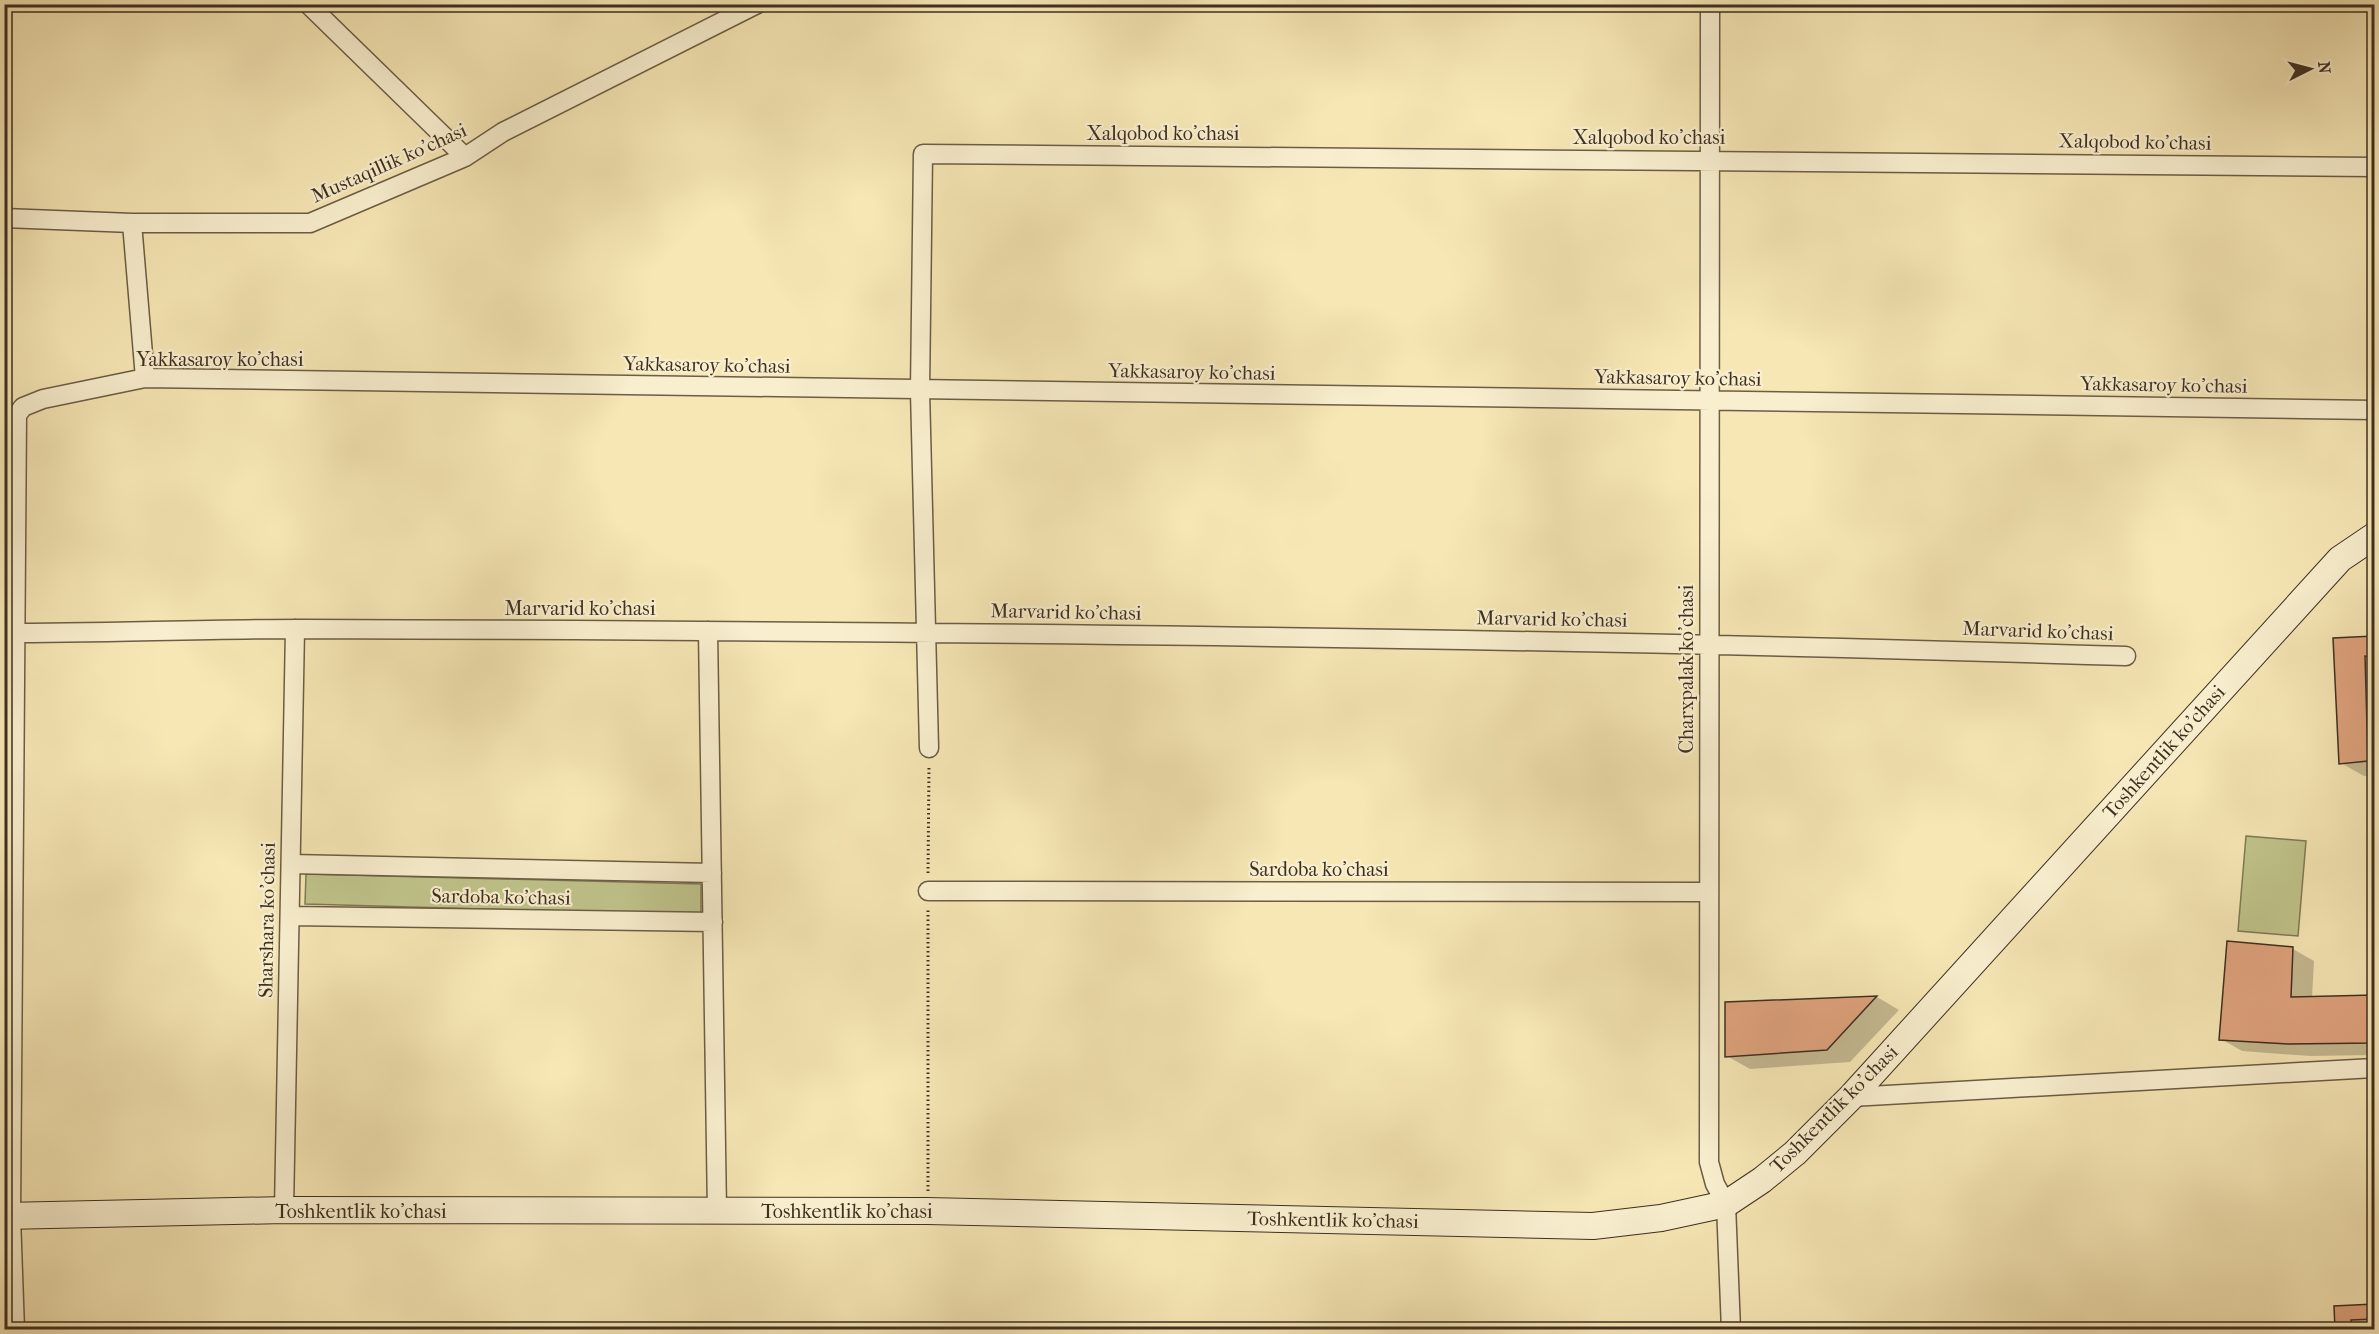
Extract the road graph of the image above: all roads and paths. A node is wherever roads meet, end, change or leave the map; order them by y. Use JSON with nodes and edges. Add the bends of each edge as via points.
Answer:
{"nodes":[{"id":1,"x":308,"y":4,"type":"edge"},
{"id":2,"x":758,"y":4,"type":"edge"},
{"id":3,"x":1710,"y":4,"type":"edge"},
{"id":4,"x":727,"y":10,"type":"edge"},
{"id":5,"x":465,"y":157,"type":"junction"},
{"id":6,"x":1710,"y":160,"type":"junction"},
{"id":7,"x":2374,"y":167,"type":"edge"},
{"id":8,"x":4,"y":218,"type":"edge"},
{"id":9,"x":132,"y":224,"type":"junction"},
{"id":10,"x":145,"y":378,"type":"junction"},
{"id":11,"x":920,"y":390,"type":"junction"},
{"id":12,"x":1711,"y":401,"type":"junction"},
{"id":13,"x":2374,"y":410,"type":"edge"},
{"id":14,"x":2374,"y":536,"type":"edge"},
{"id":15,"x":295,"y":629,"type":"junction"},
{"id":16,"x":708,"y":631,"type":"junction"},
{"id":17,"x":927,"y":632,"type":"junction"},
{"id":18,"x":10,"y":633,"type":"edge"},
{"id":19,"x":1708,"y":644,"type":"junction"},
{"id":20,"x":2126,"y":656,"type":"dead end"},
{"id":21,"x":929,"y":748,"type":"joint"},
{"id":22,"x":291,"y":864,"type":"junction"},
{"id":23,"x":712,"y":873,"type":"junction"},
{"id":24,"x":928,"y":891,"type":"junction"},
{"id":25,"x":1709,"y":892,"type":"junction"},
{"id":26,"x":9,"y":897,"type":"edge"},
{"id":27,"x":290,"y":916,"type":"junction"},
{"id":28,"x":712,"y":922,"type":"junction"},
{"id":29,"x":2374,"y":1068,"type":"edge"},
{"id":30,"x":1851,"y":1097,"type":"junction"},
{"id":31,"x":1726,"y":1204,"type":"junction"},
{"id":32,"x":284,"y":1210,"type":"junction"},
{"id":33,"x":927,"y":1211,"type":"junction"},
{"id":34,"x":717,"y":1212,"type":"junction"},
{"id":35,"x":8,"y":1216,"type":"edge"},
{"id":36,"x":15,"y":1329,"type":"edge"},
{"id":37,"x":1731,"y":1329,"type":"edge"}],
"edges":[{"from":1,"to":5,"type":"street"},
{"from":2,"to":4,"type":"street","name":"Mustaqillik ko'chasi"},
{"from":3,"to":6,"type":"street","name":"Charxpalak ko'chasi"},
{"from":4,"to":5,"type":"street","name":"Mustaqillik ko'chasi","via":[[503,132]]},
{"from":5,"to":9,"type":"street","name":"Mustaqillik ko'chasi","via":[[310,223]]},
{"from":6,"to":7,"type":"street","name":"Xalqobod ko'chasi"},
{"from":6,"to":11,"type":"street","name":"Xalqobod ko'chasi","via":[[923,154]]},
{"from":6,"to":12,"type":"street","name":"Charxpalak ko'chasi"},
{"from":8,"to":9,"type":"street","name":"Mustaqillik ko'chasi"},
{"from":9,"to":10,"type":"street"},
{"from":10,"to":11,"type":"street","name":"Yakkasaroy ko'chasi"},
{"from":10,"to":18,"type":"street","name":"Yakkasaroy ko'chasi","via":[[43,399],[23,407],[17,415]]},
{"from":11,"to":12,"type":"street","name":"Yakkasaroy ko'chasi"},
{"from":11,"to":17,"type":"street"},
{"from":12,"to":13,"type":"street","name":"Yakkasaroy ko'chasi"},
{"from":12,"to":19,"type":"street","name":"Charxpalak ko'chasi"},
{"from":14,"to":30,"type":"main road","name":"Toshkentlik ko'chasi","via":[[2340,559]]},
{"from":15,"to":16,"type":"street","name":"Marvarid ko'chasi"},
{"from":15,"to":18,"type":"street","name":"Marvarid ko'chasi"},
{"from":15,"to":22,"type":"street","name":"Sharshara ko'chasi"},
{"from":16,"to":17,"type":"street","name":"Marvarid ko'chasi"},
{"from":16,"to":23,"type":"street"},
{"from":17,"to":19,"type":"street","name":"Marvarid ko'chasi"},
{"from":17,"to":21,"type":"street"},
{"from":18,"to":26,"type":"street"},
{"from":19,"to":20,"type":"street","name":"Marvarid ko'chasi"},
{"from":19,"to":25,"type":"street","name":"Charxpalak ko'chasi"},
{"from":21,"to":24,"type":"path"},
{"from":22,"to":23,"type":"street","name":"Sardoba ko'chasi"},
{"from":22,"to":27,"type":"street","name":"Sharshara ko'chasi"},
{"from":23,"to":28,"type":"street"},
{"from":24,"to":25,"type":"street","name":"Sardoba ko'chasi"},
{"from":24,"to":33,"type":"path"},
{"from":25,"to":31,"type":"street","name":"Charxpalak ko'chasi","via":[[1709,1162]]},
{"from":26,"to":35,"type":"street"},
{"from":27,"to":28,"type":"street","name":"Sardoba ko'chasi"},
{"from":27,"to":32,"type":"street","name":"Sharshara ko'chasi"},
{"from":28,"to":34,"type":"street"},
{"from":29,"to":30,"type":"street"},
{"from":30,"to":31,"type":"main road","name":"Toshkentlik ko'chasi","via":[[1795,1153]]},
{"from":31,"to":33,"type":"main road","name":"Toshkentlik ko'chasi","via":[[1661,1218],[1593,1226]]},
{"from":31,"to":37,"type":"street","name":"Charxpalak ko'chasi"},
{"from":32,"to":34,"type":"main road","name":"Toshkentlik ko'chasi"},
{"from":32,"to":35,"type":"main road","name":"Toshkentlik ko'chasi"},
{"from":33,"to":34,"type":"main road","name":"Toshkentlik ko'chasi"},
{"from":35,"to":36,"type":"street"}]}
